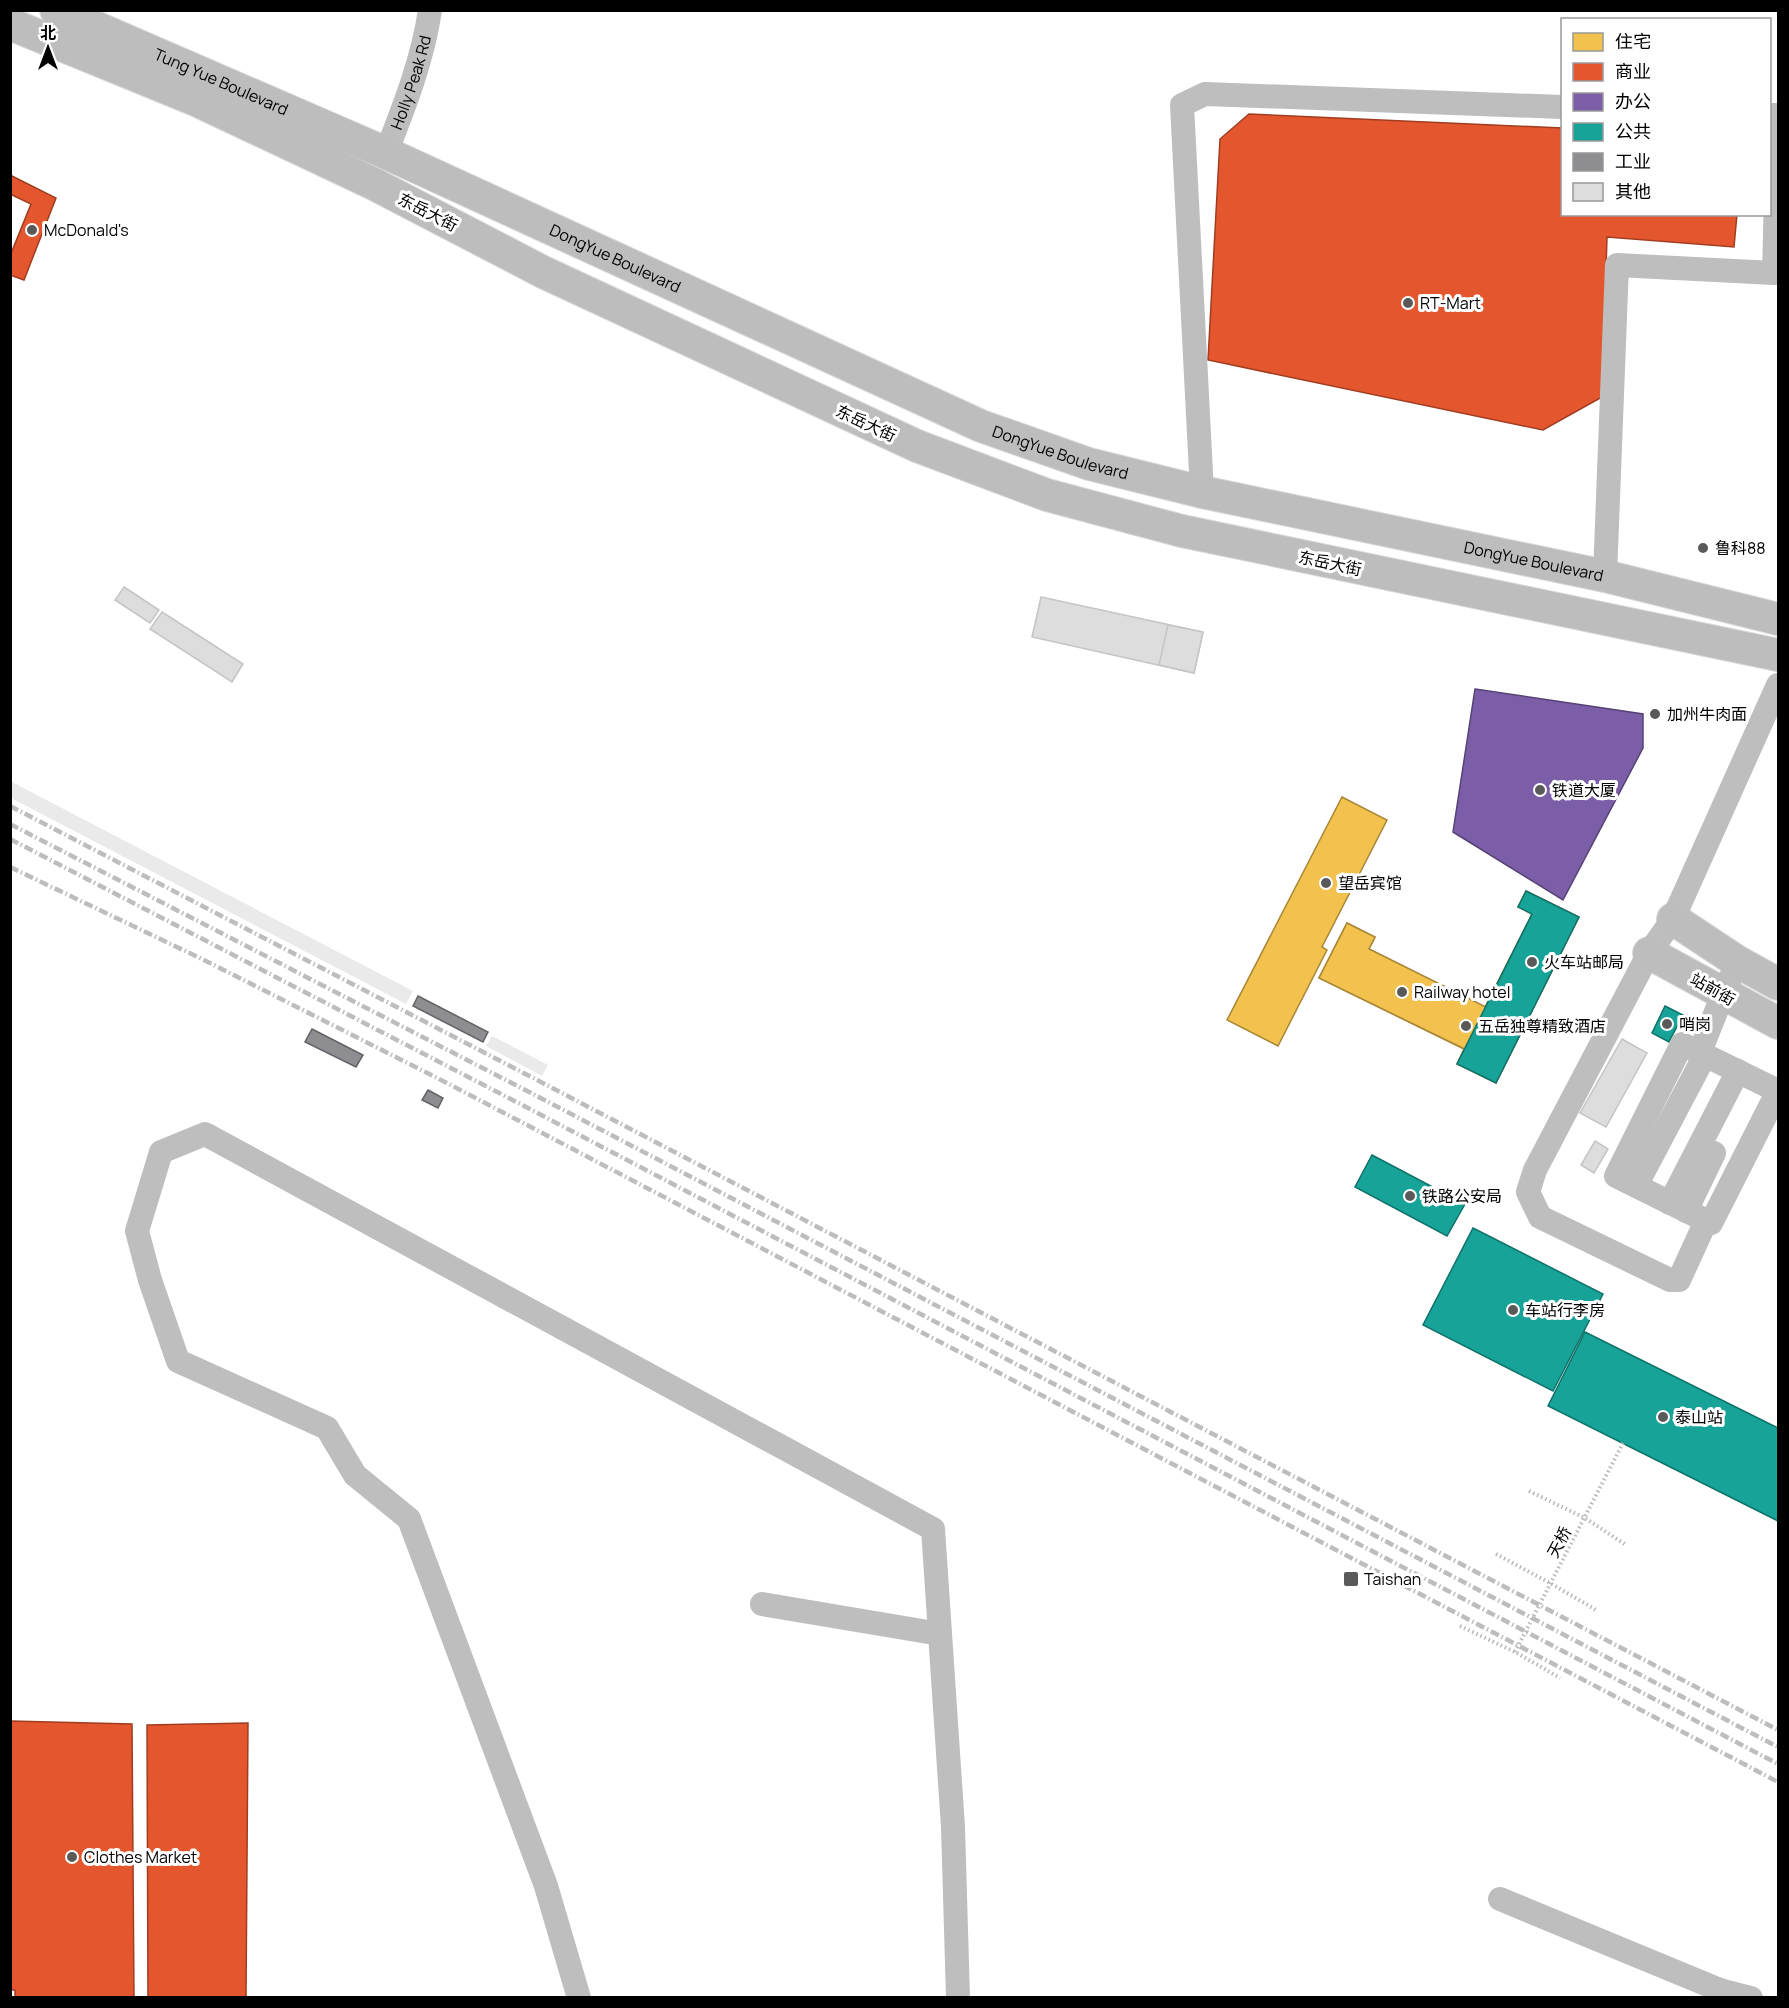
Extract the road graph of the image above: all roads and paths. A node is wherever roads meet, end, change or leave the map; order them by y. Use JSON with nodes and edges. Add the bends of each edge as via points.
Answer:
{"nodes":[{"id":1,"x":56,"y":10,"type":"edge"},
{"id":2,"x":430,"y":10,"type":"edge"},
{"id":3,"x":10,"y":24,"type":"edge"},
{"id":4,"x":1561,"y":107,"type":"edge"},
{"id":5,"x":1771,"y":115,"type":"edge"},
{"id":6,"x":386,"y":153,"type":"junction"},
{"id":7,"x":372,"y":183,"type":"junction"},
{"id":8,"x":1202,"y":492,"type":"junction"},
{"id":9,"x":1605,"y":576,"type":"junction"},
{"id":10,"x":1779,"y":619,"type":"edge"},
{"id":11,"x":1779,"y":655,"type":"edge"},
{"id":12,"x":1779,"y":685,"type":"edge"},
{"id":13,"x":1673,"y":919,"type":"junction"},
{"id":14,"x":1649,"y":953,"type":"junction"},
{"id":15,"x":1738,"y":962,"type":"junction"},
{"id":16,"x":1779,"y":984,"type":"edge"},
{"id":17,"x":1723,"y":994,"type":"junction"},
{"id":18,"x":1779,"y":1023,"type":"edge"},
{"id":19,"x":1724,"y":1064,"type":"junction"},
{"id":20,"x":1666,"y":1201,"type":"junction"},
{"id":21,"x":1623,"y":1443,"type":"dead end"},
{"id":22,"x":1529,"y":1491,"type":"dead end"},
{"id":23,"x":1585,"y":1518,"type":"junction"},
{"id":24,"x":1626,"y":1545,"type":"dead end"},
{"id":25,"x":1496,"y":1554,"type":"dead end"},
{"id":26,"x":1550,"y":1583,"type":"junction"},
{"id":27,"x":762,"y":1604,"type":"dead end"},
{"id":28,"x":1596,"y":1610,"type":"dead end"},
{"id":29,"x":1460,"y":1626,"type":"dead end"},
{"id":30,"x":940,"y":1634,"type":"junction"},
{"id":31,"x":1515,"y":1652,"type":"junction"},
{"id":32,"x":1560,"y":1678,"type":"dead end"},
{"id":33,"x":1500,"y":1899,"type":"dead end"},
{"id":34,"x":1721,"y":1994,"type":"edge"},
{"id":35,"x":579,"y":1998,"type":"edge"},
{"id":36,"x":958,"y":1998,"type":"edge"},
{"id":37,"x":1751,"y":1998,"type":"edge"}],
"edges":[{"from":1,"to":6,"type":"main road","name":"Tung Yue Boulevard"},
{"from":2,"to":6,"type":"street","name":"Holly Peak Rd","via":[[408,95]]},
{"from":3,"to":7,"type":"main road","name":"东岳大街","via":[[198,101]]},
{"from":4,"to":8,"type":"street","via":[[1205,94],[1182,105]]},
{"from":5,"to":9,"type":"street","via":[[1778,115],[1774,273],[1617,265]]},
{"from":6,"to":7,"type":"main road"},
{"from":6,"to":8,"type":"main road","name":"DongYue Boulevard","via":[[981,426],[1089,464]]},
{"from":7,"to":11,"type":"main road","name":"东岳大街","via":[[543,272],[917,446],[1047,495],[1194,534]]},
{"from":8,"to":9,"type":"main road","name":"DongYue Boulevard"},
{"from":9,"to":10,"type":"main road","name":"DongYue Boulevard"},
{"from":12,"to":13,"type":"street"},
{"from":13,"to":14,"type":"street"},
{"from":13,"to":15,"type":"main road"},
{"from":14,"to":17,"type":"main road","name":"站前街"},
{"from":14,"to":20,"type":"street","via":[[1535,1170],[1528,1192],[1540,1217],[1670,1280],[1679,1280]]},
{"from":15,"to":16,"type":"main road"},
{"from":15,"to":17,"type":"street"},
{"from":17,"to":18,"type":"main road","name":"站前街"},
{"from":17,"to":19,"type":"street"},
{"from":19,"to":20,"type":"street"},
{"from":19,"to":20,"type":"street"},
{"from":19,"to":20,"type":"street","via":[[1778,1091],[1711,1224]]},
{"from":21,"to":23,"type":"path","name":"天桥","bridge":true},
{"from":22,"to":23,"type":"path"},
{"from":23,"to":24,"type":"path"},
{"from":23,"to":26,"type":"path","name":"天桥","bridge":true},
{"from":25,"to":26,"type":"path"},
{"from":26,"to":28,"type":"path"},
{"from":26,"to":31,"type":"path","name":"天桥","bridge":true},
{"from":27,"to":30,"type":"street"},
{"from":29,"to":31,"type":"path"},
{"from":30,"to":35,"type":"street","via":[[933,1529],[205,1134],[161,1152],[137,1231],[178,1361],[327,1428],[355,1475],[409,1519],[546,1886]]},
{"from":30,"to":36,"type":"street","via":[[953,1827]]},
{"from":31,"to":32,"type":"path"},
{"from":33,"to":34,"type":"street"},
{"from":34,"to":37,"type":"street"}]}
